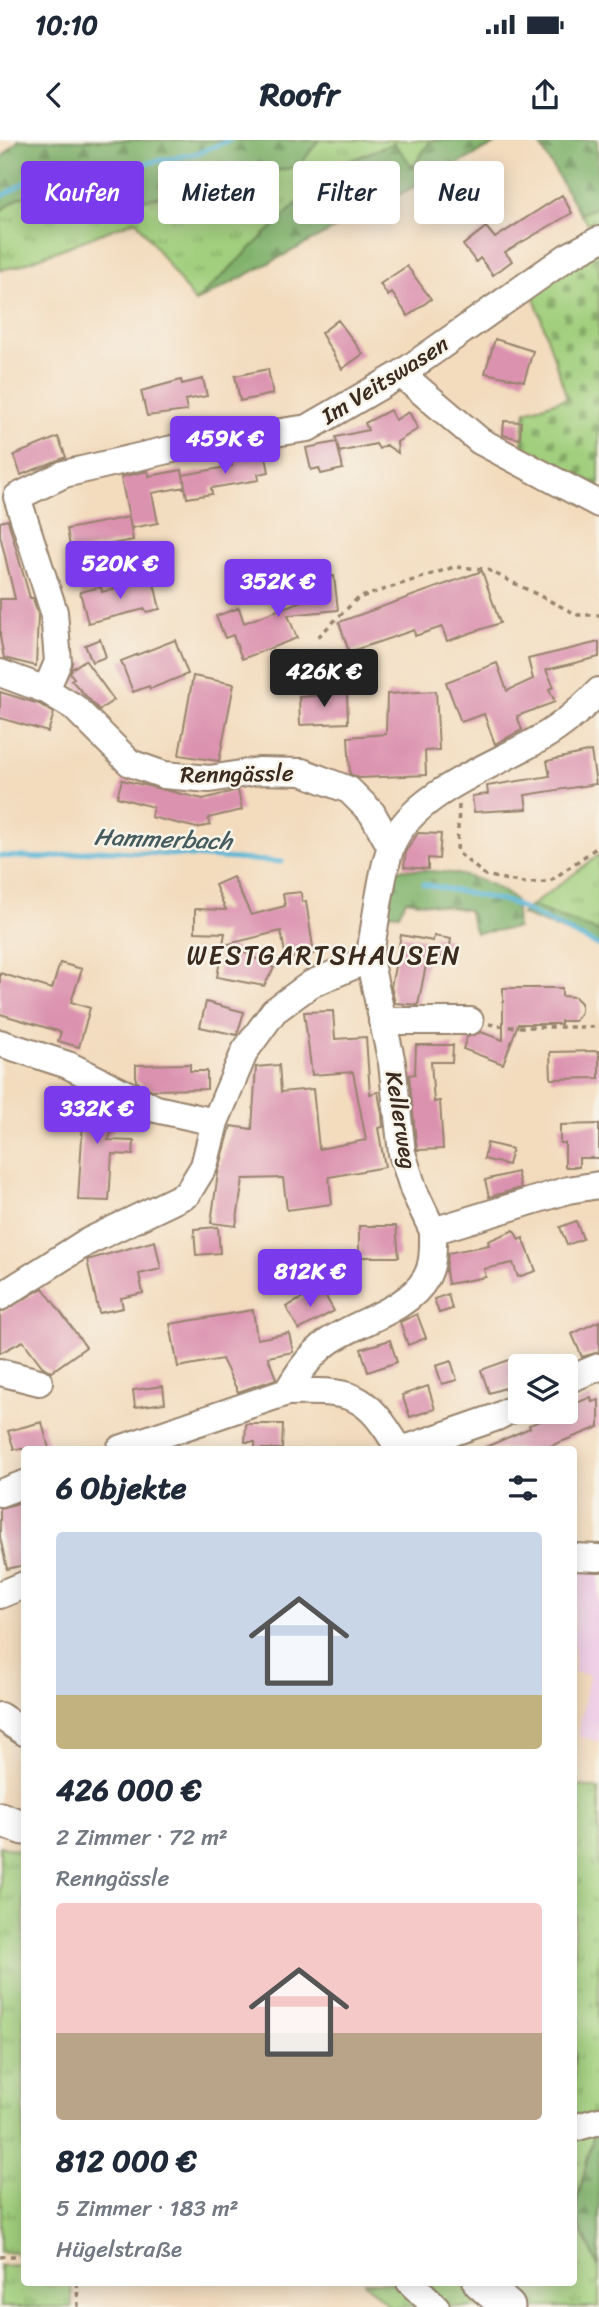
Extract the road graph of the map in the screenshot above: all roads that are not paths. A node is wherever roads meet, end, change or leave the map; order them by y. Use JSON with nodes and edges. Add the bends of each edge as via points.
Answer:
{"nodes":[{"id":1,"x":599,"y":240,"type":"edge"},
{"id":2,"x":401,"y":374,"type":"junction"},
{"id":3,"x":599,"y":503,"type":"edge"},
{"id":4,"x":0,"y":673,"type":"edge"},
{"id":5,"x":47,"y":690,"type":"junction"},
{"id":6,"x":599,"y":691,"type":"edge"},
{"id":7,"x":391,"y":847,"type":"junction"},
{"id":8,"x":369,"y":960,"type":"junction"},
{"id":9,"x":382,"y":1021,"type":"junction"},
{"id":10,"x":470,"y":1021,"type":"road end"},
{"id":11,"x":0,"y":1042,"type":"edge"},
{"id":12,"x":215,"y":1122,"type":"junction"},
{"id":13,"x":599,"y":1185,"type":"edge"},
{"id":14,"x":433,"y":1231,"type":"junction"},
{"id":15,"x":0,"y":1297,"type":"edge"},
{"id":16,"x":599,"y":1367,"type":"edge"},
{"id":17,"x":0,"y":1372,"type":"edge"},
{"id":18,"x":578,"y":1376,"type":"edge"},
{"id":19,"x":39,"y":1382,"type":"dead end"},
{"id":20,"x":287,"y":1392,"type":"junction"},
{"id":21,"x":508,"y":1412,"type":"edge"},
{"id":22,"x":129,"y":1446,"type":"edge"},
{"id":23,"x":397,"y":1446,"type":"edge"},
{"id":24,"x":414,"y":1446,"type":"edge"},
{"id":25,"x":21,"y":1485,"type":"edge"},
{"id":26,"x":0,"y":1493,"type":"edge"},
{"id":27,"x":577,"y":1557,"type":"edge"},
{"id":28,"x":599,"y":1558,"type":"edge"},
{"id":29,"x":21,"y":1586,"type":"edge"},
{"id":30,"x":0,"y":1595,"type":"edge"},
{"id":31,"x":0,"y":1716,"type":"edge"},
{"id":32,"x":21,"y":1730,"type":"edge"},
{"id":33,"x":0,"y":1819,"type":"edge"},
{"id":34,"x":21,"y":1827,"type":"edge"},
{"id":35,"x":599,"y":2121,"type":"edge"},
{"id":36,"x":577,"y":2126,"type":"edge"},
{"id":37,"x":414,"y":2286,"type":"edge"},
{"id":38,"x":484,"y":2286,"type":"edge"},
{"id":39,"x":436,"y":2307,"type":"edge"},
{"id":40,"x":508,"y":2307,"type":"edge"}],
"edges":[{"from":1,"to":2,"type":"street","name":"Im Veitswasen","via":[[567,257]]},
{"from":2,"to":3,"type":"street","via":[[480,441]]},
{"from":2,"to":5,"type":"street","name":"Im Veitswasen","via":[[308,428],[181,447],[64,474],[17,497],[54,612],[58,662]]},
{"from":4,"to":5,"type":"street","name":"Renngässle"},
{"from":5,"to":7,"type":"street","name":"Renngässle","via":[[74,707],[130,763],[164,775],[210,779],[259,771],[302,772],[349,790],[372,813]]},
{"from":6,"to":7,"type":"street","via":[[579,712],[534,742],[425,804],[402,825]]},
{"from":7,"to":8,"type":"street"},
{"from":8,"to":9,"type":"street","name":"Kellerweg"},
{"from":8,"to":12,"type":"street","via":[[311,984],[274,1011],[245,1051]]},
{"from":9,"to":10,"type":"street"},
{"from":9,"to":14,"type":"street","name":"Kellerweg","via":[[392,1063],[402,1153]]},
{"from":11,"to":12,"type":"street","via":[[68,1065],[156,1109]]},
{"from":12,"to":15,"type":"street","via":[[204,1166],[187,1194],[85,1243]]},
{"from":13,"to":14,"type":"street"},
{"from":14,"to":20,"type":"street","via":[[427,1277],[412,1296],[327,1343],[301,1368]]},
{"from":16,"to":18,"type":"street"},
{"from":17,"to":19,"type":"street"},
{"from":20,"to":22,"type":"street"},
{"from":20,"to":23,"type":"street","via":[[338,1391],[360,1399],[382,1419]]},
{"from":21,"to":24,"type":"street"},
{"from":25,"to":26,"type":"street"},
{"from":27,"to":28,"type":"street"},
{"from":29,"to":30,"type":"street"},
{"from":31,"to":32,"type":"street"},
{"from":33,"to":34,"type":"main road"},
{"from":35,"to":36,"type":"street"},
{"from":37,"to":39,"type":"street"},
{"from":38,"to":40,"type":"main road"}]}
